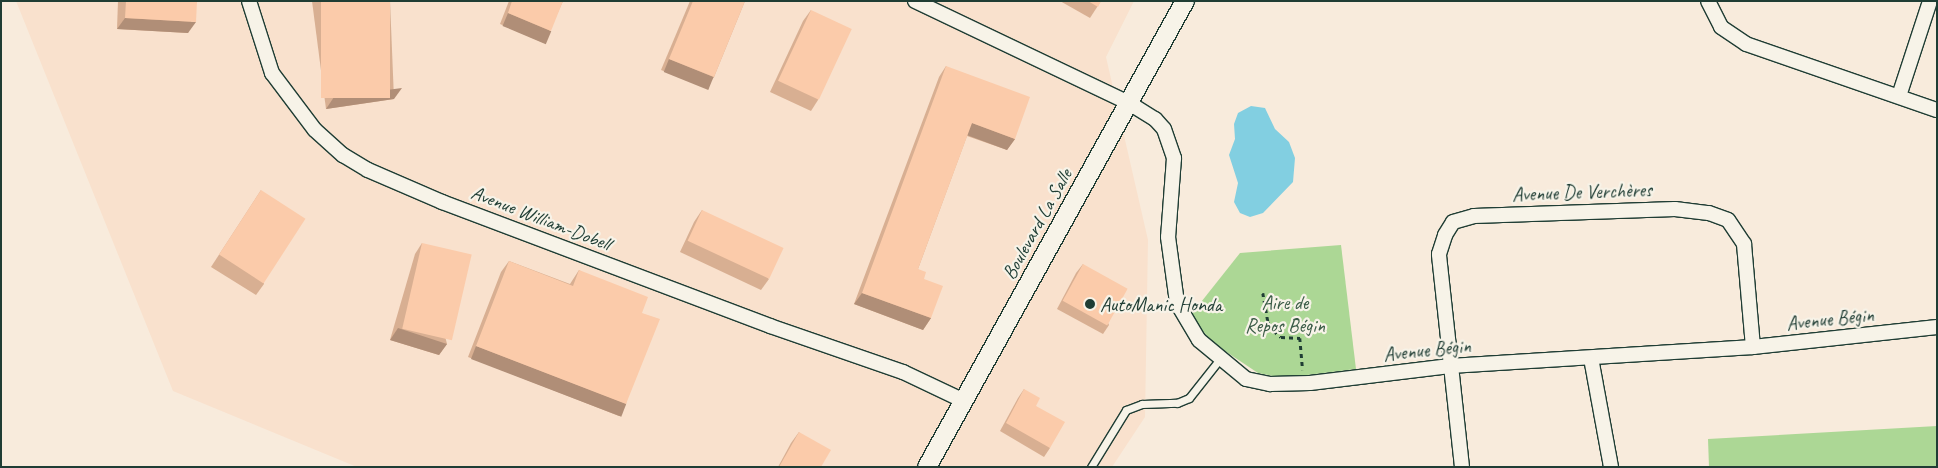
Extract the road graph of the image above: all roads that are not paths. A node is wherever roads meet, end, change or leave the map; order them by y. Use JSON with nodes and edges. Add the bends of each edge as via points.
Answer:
{"nodes":[{"id":1,"x":249,"y":1,"type":"edge"},
{"id":2,"x":915,"y":1,"type":"edge"},
{"id":3,"x":1185,"y":1,"type":"edge"},
{"id":4,"x":1708,"y":1,"type":"edge"},
{"id":5,"x":1930,"y":1,"type":"edge"},
{"id":6,"x":1899,"y":96,"type":"junction"},
{"id":7,"x":1129,"y":103,"type":"junction"},
{"id":8,"x":1937,"y":110,"type":"edge"},
{"id":9,"x":1937,"y":327,"type":"edge"},
{"id":10,"x":1752,"y":347,"type":"junction"},
{"id":11,"x":1591,"y":358,"type":"junction"},
{"id":12,"x":1219,"y":360,"type":"junction"},
{"id":13,"x":1450,"y":366,"type":"junction"},
{"id":14,"x":964,"y":401,"type":"junction"},
{"id":15,"x":927,"y":467,"type":"edge"},
{"id":16,"x":1091,"y":467,"type":"edge"},
{"id":17,"x":1462,"y":467,"type":"edge"},
{"id":18,"x":1611,"y":467,"type":"edge"}],
"edges":[{"from":1,"to":14,"type":"street","name":"Avenue William-Dobell","via":[[272,73],[315,130],[343,155],[368,170],[442,202],[770,326],[903,372]]},
{"from":2,"to":7,"type":"street","name":"Avenue Bégin"},
{"from":3,"to":7,"type":"street","name":"Boulevard La Salle"},
{"from":4,"to":6,"type":"street","via":[[1721,27],[1746,44]]},
{"from":5,"to":6,"type":"street"},
{"from":6,"to":8,"type":"street"},
{"from":7,"to":12,"type":"street","name":"Avenue Bégin","via":[[1155,119],[1164,129],[1174,158],[1168,237],[1173,290],[1186,322]]},
{"from":7,"to":14,"type":"street","name":"Boulevard La Salle"},
{"from":9,"to":10,"type":"street","name":"Avenue Bégin"},
{"from":10,"to":11,"type":"street","name":"Avenue Bégin"},
{"from":10,"to":13,"type":"street","name":"Avenue De Verchères","via":[[1744,244],[1728,220],[1675,209],[1474,216],[1453,222],[1439,254]]},
{"from":11,"to":13,"type":"street","name":"Avenue Bégin"},
{"from":11,"to":18,"type":"street"},
{"from":12,"to":13,"type":"street","name":"Avenue Bégin","via":[[1246,379],[1270,384]]},
{"from":12,"to":16,"type":"lane","via":[[1189,398],[1177,403],[1142,404],[1126,410]]},
{"from":13,"to":17,"type":"street"},
{"from":14,"to":15,"type":"street","name":"Boulevard La Salle"}]}
